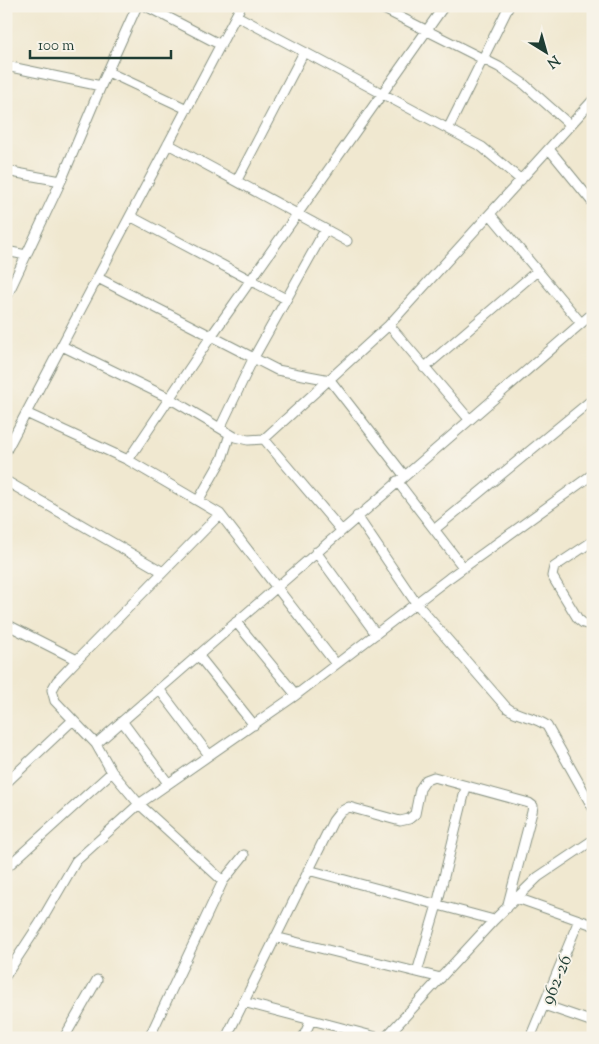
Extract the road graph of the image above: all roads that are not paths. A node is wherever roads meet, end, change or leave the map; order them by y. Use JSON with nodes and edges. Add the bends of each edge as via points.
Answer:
{"nodes":[{"id":1,"x":137,"y":6,"type":"edge"},
{"id":2,"x":146,"y":6,"type":"edge"},
{"id":3,"x":241,"y":6,"type":"edge"},
{"id":4,"x":378,"y":6,"type":"edge"},
{"id":5,"x":444,"y":6,"type":"edge"},
{"id":6,"x":509,"y":6,"type":"edge"},
{"id":7,"x":236,"y":16,"type":"junction"},
{"id":8,"x":427,"y":32,"type":"junction"},
{"id":9,"x":221,"y":45,"type":"junction"},
{"id":10,"x":304,"y":52,"type":"junction"},
{"id":11,"x":482,"y":59,"type":"junction"},
{"id":12,"x":6,"y":66,"type":"edge"},
{"id":13,"x":108,"y":72,"type":"junction"},
{"id":14,"x":101,"y":86,"type":"junction"},
{"id":15,"x":383,"y":94,"type":"junction"},
{"id":16,"x":593,"y":100,"type":"edge"},
{"id":17,"x":187,"y":109,"type":"junction"},
{"id":18,"x":570,"y":126,"type":"junction"},
{"id":19,"x":448,"y":129,"type":"junction"},
{"id":20,"x":168,"y":144,"type":"junction"},
{"id":21,"x":549,"y":148,"type":"junction"},
{"id":22,"x":6,"y":171,"type":"edge"},
{"id":23,"x":237,"y":180,"type":"junction"},
{"id":24,"x":521,"y":180,"type":"junction"},
{"id":25,"x":62,"y":181,"type":"junction"},
{"id":26,"x":593,"y":203,"type":"edge"},
{"id":27,"x":298,"y":214,"type":"junction"},
{"id":28,"x":490,"y":214,"type":"junction"},
{"id":29,"x":130,"y":216,"type":"junction"},
{"id":30,"x":325,"y":230,"type":"junction"},
{"id":31,"x":348,"y":241,"type":"dead end"},
{"id":32,"x":6,"y":251,"type":"edge"},
{"id":33,"x":26,"y":255,"type":"junction"},
{"id":34,"x":537,"y":270,"type":"junction"},
{"id":35,"x":98,"y":278,"type":"junction"},
{"id":36,"x":251,"y":281,"type":"junction"},
{"id":37,"x":6,"y":298,"type":"edge"},
{"id":38,"x":286,"y":299,"type":"junction"},
{"id":39,"x":593,"y":313,"type":"edge"},
{"id":40,"x":581,"y":323,"type":"junction"},
{"id":41,"x":389,"y":325,"type":"junction"},
{"id":42,"x":212,"y":336,"type":"junction"},
{"id":43,"x":62,"y":346,"type":"junction"},
{"id":44,"x":253,"y":359,"type":"junction"},
{"id":45,"x":424,"y":368,"type":"junction"},
{"id":46,"x":330,"y":380,"type":"junction"},
{"id":47,"x":169,"y":398,"type":"junction"},
{"id":48,"x":593,"y":398,"type":"edge"},
{"id":49,"x":26,"y":413,"type":"junction"},
{"id":50,"x":469,"y":419,"type":"junction"},
{"id":51,"x":220,"y":428,"type":"junction"},
{"id":52,"x":230,"y":434,"type":"junction"},
{"id":53,"x":264,"y":439,"type":"junction"},
{"id":54,"x":6,"y":451,"type":"edge"},
{"id":55,"x":128,"y":460,"type":"junction"},
{"id":56,"x":593,"y":474,"type":"edge"},
{"id":57,"x":401,"y":478,"type":"junction"},
{"id":58,"x":6,"y":481,"type":"edge"},
{"id":59,"x":198,"y":501,"type":"junction"},
{"id":60,"x":220,"y":514,"type":"junction"},
{"id":61,"x":357,"y":516,"type":"junction"},
{"id":62,"x":435,"y":529,"type":"junction"},
{"id":63,"x":341,"y":530,"type":"junction"},
{"id":64,"x":593,"y":541,"type":"edge"},
{"id":65,"x":316,"y":552,"type":"junction"},
{"id":66,"x":464,"y":567,"type":"junction"},
{"id":67,"x":163,"y":572,"type":"junction"},
{"id":68,"x":276,"y":588,"type":"junction"},
{"id":69,"x":416,"y":603,"type":"junction"},
{"id":70,"x":236,"y":622,"type":"junction"},
{"id":71,"x":593,"y":626,"type":"edge"},
{"id":72,"x":8,"y":628,"type":"edge"},
{"id":73,"x":376,"y":634,"type":"junction"},
{"id":74,"x":198,"y":655,"type":"junction"},
{"id":75,"x":76,"y":660,"type":"junction"},
{"id":76,"x":336,"y":664,"type":"junction"},
{"id":77,"x":159,"y":689,"type":"junction"},
{"id":78,"x":296,"y":695,"type":"junction"},
{"id":79,"x":73,"y":720,"type":"junction"},
{"id":80,"x":122,"y":721,"type":"junction"},
{"id":81,"x":254,"y":725,"type":"junction"},
{"id":82,"x":96,"y":744,"type":"junction"},
{"id":83,"x":209,"y":755,"type":"junction"},
{"id":84,"x":112,"y":772,"type":"junction"},
{"id":85,"x":6,"y":782,"type":"edge"},
{"id":86,"x":168,"y":783,"type":"junction"},
{"id":87,"x":466,"y":787,"type":"junction"},
{"id":88,"x":139,"y":804,"type":"junction"},
{"id":89,"x":593,"y":808,"type":"edge"},
{"id":90,"x":593,"y":840,"type":"edge"},
{"id":91,"x":244,"y":855,"type":"dead end"},
{"id":92,"x":6,"y":868,"type":"edge"},
{"id":93,"x":308,"y":870,"type":"junction"},
{"id":94,"x":223,"y":881,"type":"junction"},
{"id":95,"x":517,"y":898,"type":"junction"},
{"id":96,"x":437,"y":905,"type":"junction"},
{"id":97,"x":507,"y":908,"type":"junction"},
{"id":98,"x":494,"y":920,"type":"junction"},
{"id":99,"x":580,"y":920,"type":"junction"},
{"id":100,"x":593,"y":925,"type":"edge"},
{"id":101,"x":275,"y":937,"type":"junction"},
{"id":102,"x":9,"y":963,"type":"edge"},
{"id":103,"x":416,"y":972,"type":"junction"},
{"id":104,"x":6,"y":975,"type":"edge"},
{"id":105,"x":442,"y":978,"type":"junction"},
{"id":106,"x":97,"y":980,"type":"dead end"},
{"id":107,"x":243,"y":1002,"type":"junction"},
{"id":108,"x":544,"y":1005,"type":"junction"},
{"id":109,"x":311,"y":1020,"type":"junction"},
{"id":110,"x":593,"y":1022,"type":"edge"},
{"id":111,"x":352,"y":1035,"type":"edge"},
{"id":112,"x":64,"y":1038,"type":"edge"},
{"id":113,"x":149,"y":1038,"type":"edge"},
{"id":114,"x":226,"y":1038,"type":"edge"},
{"id":115,"x":303,"y":1038,"type":"edge"},
{"id":116,"x":380,"y":1038,"type":"edge"},
{"id":117,"x":385,"y":1038,"type":"edge"},
{"id":118,"x":530,"y":1038,"type":"edge"}],
"edges":[{"from":1,"to":13,"type":"street"},
{"from":2,"to":9,"type":"street"},
{"from":3,"to":7,"type":"street"},
{"from":4,"to":8,"type":"street"},
{"from":5,"to":8,"type":"street"},
{"from":6,"to":11,"type":"street"},
{"from":7,"to":9,"type":"street"},
{"from":7,"to":10,"type":"street"},
{"from":8,"to":11,"type":"street"},
{"from":8,"to":15,"type":"street"},
{"from":9,"to":17,"type":"street"},
{"from":10,"to":15,"type":"street"},
{"from":10,"to":23,"type":"street"},
{"from":11,"to":18,"type":"street","via":[[499,66],[524,84]]},
{"from":11,"to":19,"type":"street"},
{"from":12,"to":14,"type":"street"},
{"from":13,"to":14,"type":"street"},
{"from":13,"to":17,"type":"street"},
{"from":14,"to":25,"type":"street"},
{"from":15,"to":19,"type":"street"},
{"from":15,"to":27,"type":"street"},
{"from":16,"to":18,"type":"street"},
{"from":17,"to":20,"type":"street"},
{"from":18,"to":21,"type":"street"},
{"from":19,"to":24,"type":"street","via":[[482,148]]},
{"from":20,"to":23,"type":"street"},
{"from":20,"to":29,"type":"street"},
{"from":21,"to":24,"type":"street"},
{"from":21,"to":26,"type":"street"},
{"from":22,"to":25,"type":"street"},
{"from":23,"to":27,"type":"street"},
{"from":24,"to":28,"type":"street"},
{"from":25,"to":33,"type":"street"},
{"from":27,"to":30,"type":"street"},
{"from":27,"to":36,"type":"street"},
{"from":28,"to":34,"type":"street"},
{"from":28,"to":41,"type":"street"},
{"from":29,"to":35,"type":"street"},
{"from":29,"to":36,"type":"street"},
{"from":30,"to":31,"type":"street"},
{"from":30,"to":38,"type":"street"},
{"from":32,"to":33,"type":"street"},
{"from":33,"to":37,"type":"street"},
{"from":34,"to":40,"type":"street"},
{"from":34,"to":45,"type":"street"},
{"from":35,"to":42,"type":"street"},
{"from":35,"to":43,"type":"street"},
{"from":36,"to":38,"type":"street"},
{"from":36,"to":42,"type":"street"},
{"from":38,"to":44,"type":"street"},
{"from":39,"to":40,"type":"street"},
{"from":40,"to":50,"type":"street"},
{"from":41,"to":45,"type":"street"},
{"from":41,"to":46,"type":"street"},
{"from":42,"to":44,"type":"street"},
{"from":42,"to":47,"type":"street"},
{"from":43,"to":47,"type":"street"},
{"from":43,"to":49,"type":"street"},
{"from":44,"to":46,"type":"street","via":[[277,370]]},
{"from":44,"to":51,"type":"street"},
{"from":45,"to":50,"type":"street"},
{"from":46,"to":53,"type":"street"},
{"from":46,"to":57,"type":"street"},
{"from":47,"to":51,"type":"street"},
{"from":47,"to":55,"type":"street"},
{"from":48,"to":62,"type":"street"},
{"from":49,"to":54,"type":"street"},
{"from":49,"to":55,"type":"street"},
{"from":50,"to":57,"type":"street"},
{"from":51,"to":52,"type":"street"},
{"from":52,"to":53,"type":"street","via":[[248,440]]},
{"from":52,"to":59,"type":"street","via":[[222,459]]},
{"from":53,"to":63,"type":"street"},
{"from":55,"to":59,"type":"street"},
{"from":56,"to":66,"type":"street"},
{"from":57,"to":61,"type":"street"},
{"from":57,"to":62,"type":"street"},
{"from":58,"to":67,"type":"street"},
{"from":59,"to":60,"type":"street"},
{"from":60,"to":67,"type":"street"},
{"from":60,"to":68,"type":"street"},
{"from":61,"to":63,"type":"street"},
{"from":61,"to":69,"type":"street"},
{"from":62,"to":66,"type":"street"},
{"from":63,"to":65,"type":"street"},
{"from":64,"to":71,"type":"street","via":[[557,564],[552,571],[553,580],[574,614],[583,623]]},
{"from":65,"to":68,"type":"street"},
{"from":65,"to":73,"type":"street"},
{"from":66,"to":69,"type":"street"},
{"from":67,"to":75,"type":"street"},
{"from":68,"to":70,"type":"street"},
{"from":68,"to":76,"type":"street"},
{"from":69,"to":73,"type":"street"},
{"from":69,"to":89,"type":"street","via":[[506,707],[547,726]]},
{"from":70,"to":74,"type":"street"},
{"from":70,"to":78,"type":"street"},
{"from":72,"to":75,"type":"street"},
{"from":73,"to":76,"type":"street"},
{"from":74,"to":77,"type":"street"},
{"from":74,"to":81,"type":"street"},
{"from":75,"to":79,"type":"street","via":[[52,690],[55,701]]},
{"from":76,"to":78,"type":"street"},
{"from":77,"to":80,"type":"street"},
{"from":77,"to":83,"type":"street"},
{"from":78,"to":81,"type":"street"},
{"from":79,"to":82,"type":"street"},
{"from":79,"to":85,"type":"street"},
{"from":80,"to":82,"type":"street"},
{"from":80,"to":86,"type":"street"},
{"from":81,"to":83,"type":"street"},
{"from":82,"to":84,"type":"street"},
{"from":83,"to":86,"type":"street"},
{"from":84,"to":88,"type":"street"},
{"from":84,"to":92,"type":"street"},
{"from":86,"to":88,"type":"street"},
{"from":87,"to":93,"type":"street","via":[[434,777],[426,780],[420,789],[415,814],[400,821],[349,807],[333,821]]},
{"from":87,"to":96,"type":"street"},
{"from":87,"to":97,"type":"street","via":[[533,806]]},
{"from":88,"to":94,"type":"street"},
{"from":88,"to":102,"type":"street","via":[[76,861],[40,923]]},
{"from":90,"to":95,"type":"street","via":[[538,877]]},
{"from":91,"to":94,"type":"street"},
{"from":93,"to":96,"type":"street"},
{"from":93,"to":101,"type":"street"},
{"from":94,"to":113,"type":"street"},
{"from":95,"to":97,"type":"street"},
{"from":95,"to":99,"type":"street"},
{"from":96,"to":98,"type":"street"},
{"from":96,"to":103,"type":"street"},
{"from":97,"to":98,"type":"street"},
{"from":98,"to":105,"type":"street"},
{"from":99,"to":100,"type":"street"},
{"from":99,"to":108,"type":"street","name":"962-26"},
{"from":101,"to":103,"type":"street"},
{"from":101,"to":107,"type":"street"},
{"from":102,"to":104,"type":"street"},
{"from":103,"to":105,"type":"street"},
{"from":105,"to":117,"type":"street"},
{"from":106,"to":112,"type":"street"},
{"from":107,"to":109,"type":"street"},
{"from":107,"to":114,"type":"street"},
{"from":108,"to":110,"type":"street"},
{"from":108,"to":118,"type":"street","name":"962-26"},
{"from":109,"to":111,"type":"street"},
{"from":109,"to":115,"type":"street"},
{"from":111,"to":116,"type":"street"}]}
